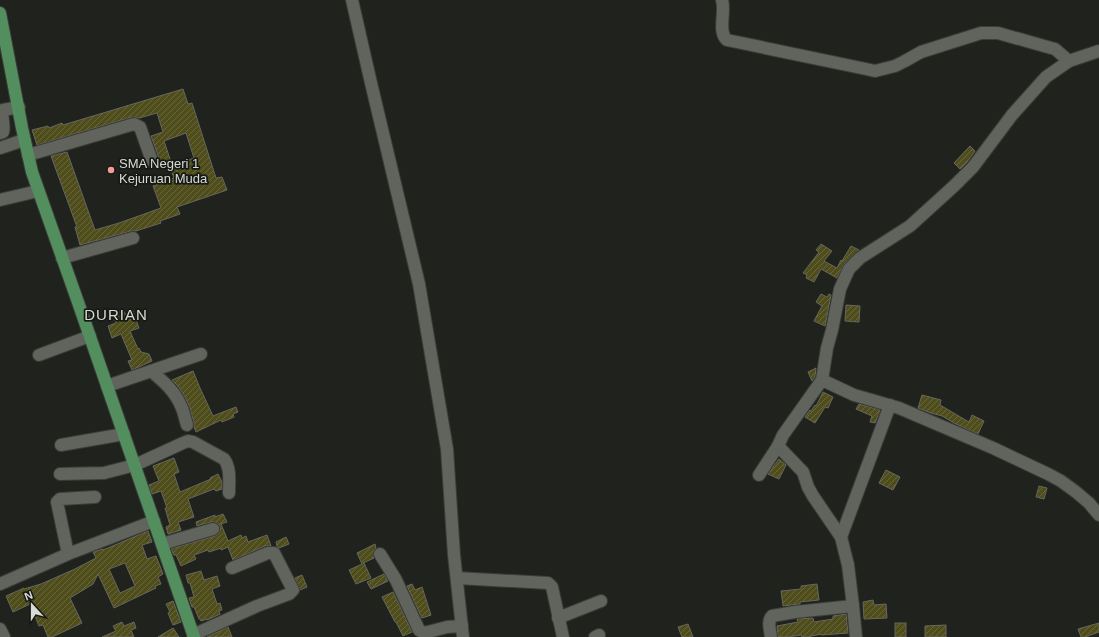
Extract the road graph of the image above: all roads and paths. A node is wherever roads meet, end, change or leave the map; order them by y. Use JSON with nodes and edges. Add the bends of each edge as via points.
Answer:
{"nodes":[{"id":1,"x":352,"y":0,"type":"edge"},
{"id":2,"x":722,"y":0,"type":"edge"},
{"id":3,"x":0,"y":13,"type":"edge"},
{"id":4,"x":1099,"y":52,"type":"edge"},
{"id":5,"x":1069,"y":61,"type":"junction"},
{"id":6,"x":19,"y":108,"type":"junction"},
{"id":7,"x":0,"y":133,"type":"edge"},
{"id":8,"x":24,"y":140,"type":"junction"},
{"id":9,"x":0,"y":148,"type":"edge"},
{"id":10,"x":28,"y":155,"type":"junction"},
{"id":11,"x":152,"y":161,"type":"dead end"},
{"id":12,"x":38,"y":191,"type":"junction"},
{"id":13,"x":0,"y":200,"type":"edge"},
{"id":14,"x":133,"y":238,"type":"dead end"},
{"id":15,"x":62,"y":258,"type":"junction"},
{"id":16,"x":90,"y":336,"type":"junction"},
{"id":17,"x":201,"y":354,"type":"dead end"},
{"id":18,"x":39,"y":355,"type":"dead end"},
{"id":19,"x":151,"y":371,"type":"junction"},
{"id":20,"x":822,"y":380,"type":"junction"},
{"id":21,"x":107,"y":386,"type":"junction"},
{"id":22,"x":890,"y":405,"type":"junction"},
{"id":23,"x":187,"y":425,"type":"dead end"},
{"id":24,"x":124,"y":434,"type":"junction"},
{"id":25,"x":61,"y":445,"type":"dead end"},
{"id":26,"x":778,"y":446,"type":"junction"},
{"id":27,"x":135,"y":465,"type":"junction"},
{"id":28,"x":60,"y":474,"type":"dead end"},
{"id":29,"x":758,"y":475,"type":"dead end"},
{"id":30,"x":229,"y":493,"type":"dead end"},
{"id":31,"x":94,"y":497,"type":"dead end"},
{"id":32,"x":1099,"y":515,"type":"edge"},
{"id":33,"x":154,"y":521,"type":"junction"},
{"id":34,"x":213,"y":529,"type":"dead end"},
{"id":35,"x":841,"y":537,"type":"junction"},
{"id":36,"x":162,"y":544,"type":"junction"},
{"id":37,"x":68,"y":554,"type":"junction"},
{"id":38,"x":380,"y":554,"type":"dead end"},
{"id":39,"x":232,"y":568,"type":"dead end"},
{"id":40,"x":457,"y":578,"type":"junction"},
{"id":41,"x":0,"y":584,"type":"edge"},
{"id":42,"x":601,"y":601,"type":"dead end"},
{"id":43,"x":853,"y":606,"type":"junction"},
{"id":44,"x":558,"y":618,"type":"junction"},
{"id":45,"x":0,"y":629,"type":"edge"},
{"id":46,"x":463,"y":631,"type":"edge"},
{"id":47,"x":193,"y":636,"type":"edge"},
{"id":48,"x":4,"y":637,"type":"edge"},
{"id":49,"x":563,"y":637,"type":"edge"},
{"id":50,"x":771,"y":637,"type":"edge"},
{"id":51,"x":856,"y":637,"type":"edge"}],
"edges":[{"from":1,"to":40,"type":"street","via":[[420,284],[447,450]]},
{"from":2,"to":5,"type":"street","via":[[722,33],[727,40],[866,70],[888,68],[921,52],[981,33],[998,33],[1055,50]]},
{"from":3,"to":6,"type":"main road"},
{"from":4,"to":5,"type":"street"},
{"from":5,"to":20,"type":"street","via":[[1046,77],[1030,93],[973,166],[954,186],[910,226],[860,258],[849,269],[840,289]]},
{"from":6,"to":7,"type":"street","via":[[3,110],[4,129]]},
{"from":6,"to":8,"type":"main road"},
{"from":8,"to":9,"type":"street"},
{"from":8,"to":10,"type":"main road"},
{"from":10,"to":11,"type":"street","via":[[134,124],[140,127]]},
{"from":10,"to":12,"type":"main road"},
{"from":12,"to":13,"type":"street"},
{"from":12,"to":15,"type":"main road"},
{"from":14,"to":15,"type":"street"},
{"from":15,"to":16,"type":"main road"},
{"from":16,"to":18,"type":"street"},
{"from":16,"to":21,"type":"main road"},
{"from":17,"to":19,"type":"street"},
{"from":19,"to":21,"type":"street"},
{"from":19,"to":23,"type":"street","via":[[177,398]]},
{"from":20,"to":22,"type":"street","via":[[854,395]]},
{"from":20,"to":26,"type":"street"},
{"from":21,"to":24,"type":"main road"},
{"from":22,"to":32,"type":"street","via":[[1048,474],[1076,492]]},
{"from":22,"to":35,"type":"street"},
{"from":24,"to":25,"type":"street"},
{"from":24,"to":27,"type":"main road"},
{"from":26,"to":29,"type":"street"},
{"from":26,"to":35,"type":"street","via":[[803,472],[813,496]]},
{"from":27,"to":28,"type":"street","via":[[104,473]]},
{"from":27,"to":30,"type":"street","via":[[191,442],[226,461]]},
{"from":27,"to":33,"type":"main road"},
{"from":31,"to":37,"type":"street","via":[[60,499],[57,502]]},
{"from":33,"to":36,"type":"main road"},
{"from":33,"to":37,"type":"street"},
{"from":34,"to":36,"type":"street"},
{"from":35,"to":43,"type":"street","via":[[848,565]]},
{"from":36,"to":47,"type":"main road"},
{"from":37,"to":41,"type":"street"},
{"from":38,"to":46,"type":"street","via":[[396,580],[421,632],[428,633],[447,627]]},
{"from":39,"to":47,"type":"street","via":[[274,552],[293,590],[290,594],[257,606]]},
{"from":40,"to":44,"type":"street","via":[[548,583],[552,587]]},
{"from":40,"to":46,"type":"street"},
{"from":42,"to":44,"type":"street"},
{"from":43,"to":50,"type":"street","via":[[772,616],[769,621]]},
{"from":43,"to":51,"type":"street"},
{"from":44,"to":49,"type":"street"},
{"from":45,"to":48,"type":"street"}]}
